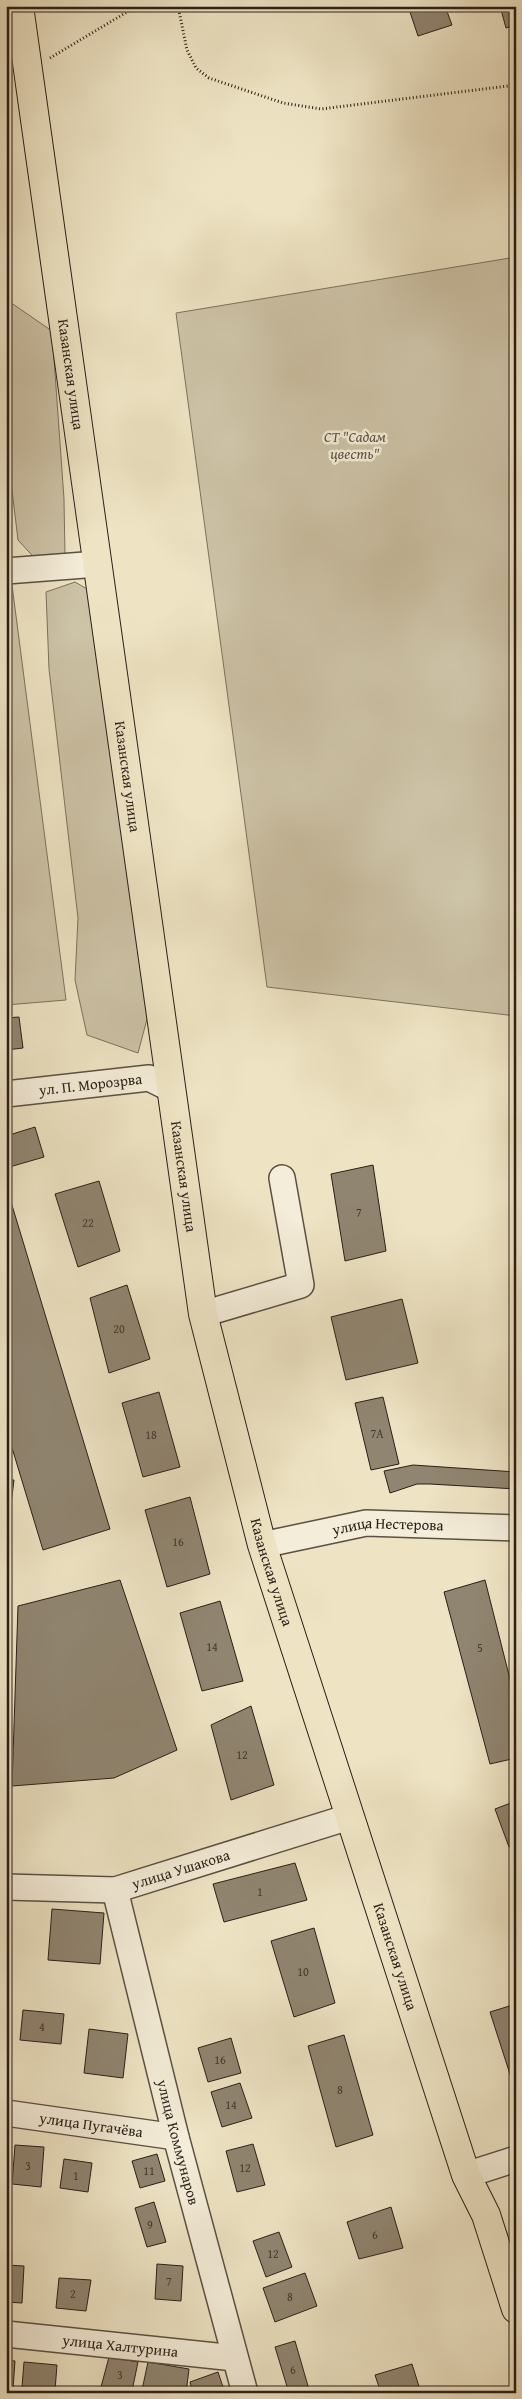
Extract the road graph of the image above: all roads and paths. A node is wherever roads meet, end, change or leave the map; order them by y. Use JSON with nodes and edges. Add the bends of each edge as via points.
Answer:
{"nodes":[{"id":1,"x":19,"y":6,"type":"edge"},
{"id":2,"x":137,"y":6,"type":"edge"},
{"id":3,"x":178,"y":6,"type":"edge"},
{"id":4,"x":28,"y":70,"type":"junction"},
{"id":5,"x":516,"y":85,"type":"edge"},
{"id":6,"x":98,"y":564,"type":"junction"},
{"id":7,"x":6,"y":571,"type":"edge"},
{"id":8,"x":172,"y":1089,"type":"junction"},
{"id":9,"x":6,"y":1094,"type":"edge"},
{"id":10,"x":282,"y":1178,"type":"dead end"},
{"id":11,"x":203,"y":1314,"type":"junction"},
{"id":12,"x":516,"y":1528,"type":"edge"},
{"id":13,"x":262,"y":1544,"type":"junction"},
{"id":14,"x":349,"y":1817,"type":"junction"},
{"id":15,"x":6,"y":1887,"type":"edge"},
{"id":16,"x":115,"y":1890,"type":"junction"},
{"id":17,"x":6,"y":2113,"type":"edge"},
{"id":18,"x":176,"y":2137,"type":"junction"},
{"id":19,"x":516,"y":2159,"type":"edge"},
{"id":20,"x":466,"y":2175,"type":"junction"},
{"id":21,"x":516,"y":2309,"type":"edge"},
{"id":22,"x":6,"y":2334,"type":"edge"},
{"id":23,"x":235,"y":2358,"type":"junction"},
{"id":24,"x":245,"y":2393,"type":"edge"}],
"edges":[{"from":1,"to":4,"type":"highway","name":"Казанская улица"},
{"from":2,"to":4,"type":"path"},
{"from":3,"to":5,"type":"path","via":[[187,50],[196,68],[209,78],[283,103],[321,110]]},
{"from":4,"to":6,"type":"highway","name":"Казанская улица"},
{"from":6,"to":7,"type":"street"},
{"from":6,"to":8,"type":"highway","name":"Казанская улица"},
{"from":8,"to":9,"type":"street","name":"ул. П. Морозрва","via":[[149,1078]]},
{"from":8,"to":11,"type":"highway","name":"Казанская улица"},
{"from":10,"to":11,"type":"street","via":[[301,1285]]},
{"from":11,"to":13,"type":"highway","name":"Казанская улица"},
{"from":12,"to":13,"type":"street","name":"улица Нестерова","via":[[366,1524]]},
{"from":13,"to":14,"type":"highway","name":"Казанская улица"},
{"from":14,"to":16,"type":"street","name":"улица Ушакова"},
{"from":14,"to":20,"type":"highway","name":"Казанская улица"},
{"from":15,"to":16,"type":"street","name":"улица Ушакова"},
{"from":16,"to":18,"type":"street","name":"улица Коммунаров"},
{"from":17,"to":18,"type":"street","name":"улица Пугачёва"},
{"from":18,"to":23,"type":"street","name":"улица Коммунаров"},
{"from":19,"to":20,"type":"street"},
{"from":20,"to":21,"type":"highway","name":"Казанская улица","via":[[486,2215]]},
{"from":22,"to":23,"type":"street","name":"улица Халтурина"},
{"from":23,"to":24,"type":"street","name":"улица Коммунаров"}]}
